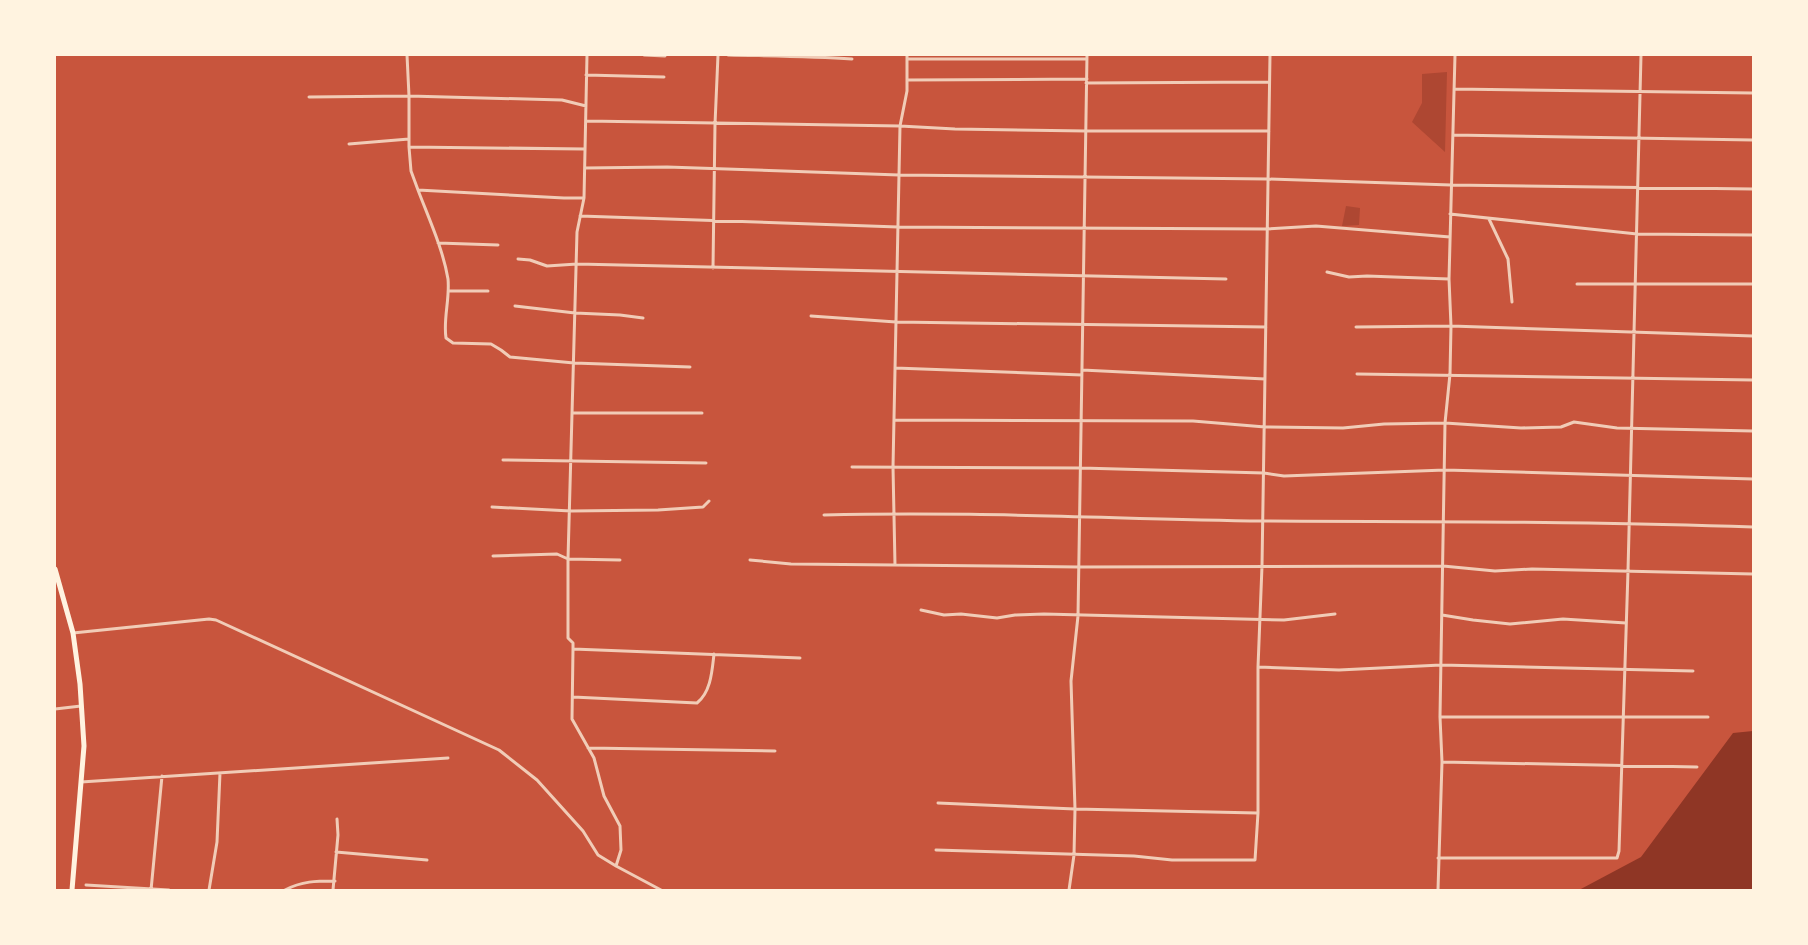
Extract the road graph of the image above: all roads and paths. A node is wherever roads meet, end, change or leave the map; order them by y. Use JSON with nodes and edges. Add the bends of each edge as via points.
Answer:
{"nodes":[{"id":1,"x":407,"y":55,"type":"edge"},
{"id":2,"x":587,"y":55,"type":"edge"},
{"id":3,"x":644,"y":55,"type":"edge"},
{"id":4,"x":718,"y":55,"type":"edge"},
{"id":5,"x":728,"y":55,"type":"edge"},
{"id":6,"x":1270,"y":55,"type":"edge"},
{"id":7,"x":1455,"y":55,"type":"edge"},
{"id":8,"x":1641,"y":55,"type":"edge"},
{"id":9,"x":664,"y":56,"type":"edge"},
{"id":10,"x":907,"y":57,"type":"edge"},
{"id":11,"x":1087,"y":57,"type":"edge"},
{"id":12,"x":852,"y":59,"type":"dead end"},
{"id":13,"x":586,"y":75,"type":"junction"},
{"id":14,"x":664,"y":77,"type":"dead end"},
{"id":15,"x":907,"y":80,"type":"junction"},
{"id":16,"x":1087,"y":81,"type":"junction"},
{"id":17,"x":1269,"y":82,"type":"junction"},
{"id":18,"x":1454,"y":89,"type":"junction"},
{"id":19,"x":1640,"y":92,"type":"junction"},
{"id":20,"x":1753,"y":93,"type":"edge"},
{"id":21,"x":409,"y":96,"type":"junction"},
{"id":22,"x":309,"y":97,"type":"dead end"},
{"id":23,"x":586,"y":106,"type":"junction"},
{"id":24,"x":586,"y":121,"type":"junction"},
{"id":25,"x":715,"y":124,"type":"junction"},
{"id":26,"x":900,"y":126,"type":"junction"},
{"id":27,"x":1269,"y":131,"type":"junction"},
{"id":28,"x":1086,"y":132,"type":"junction"},
{"id":29,"x":1453,"y":134,"type":"junction"},
{"id":30,"x":1639,"y":138,"type":"junction"},
{"id":31,"x":409,"y":139,"type":"junction"},
{"id":32,"x":1753,"y":140,"type":"edge"},
{"id":33,"x":349,"y":144,"type":"dead end"},
{"id":34,"x":409,"y":147,"type":"junction"},
{"id":35,"x":585,"y":149,"type":"junction"},
{"id":36,"x":585,"y":168,"type":"junction"},
{"id":37,"x":715,"y":169,"type":"junction"},
{"id":38,"x":900,"y":175,"type":"junction"},
{"id":39,"x":1085,"y":177,"type":"junction"},
{"id":40,"x":1268,"y":179,"type":"junction"},
{"id":41,"x":1451,"y":185,"type":"junction"},
{"id":42,"x":1638,"y":187,"type":"junction"},
{"id":43,"x":1753,"y":189,"type":"edge"},
{"id":44,"x":418,"y":190,"type":"junction"},
{"id":45,"x":584,"y":198,"type":"junction"},
{"id":46,"x":1450,"y":214,"type":"junction"},
{"id":47,"x":580,"y":216,"type":"junction"},
{"id":48,"x":1489,"y":218,"type":"junction"},
{"id":49,"x":715,"y":221,"type":"junction"},
{"id":50,"x":898,"y":227,"type":"junction"},
{"id":51,"x":1084,"y":227,"type":"junction"},
{"id":52,"x":1267,"y":229,"type":"junction"},
{"id":53,"x":1637,"y":234,"type":"junction"},
{"id":54,"x":1753,"y":235,"type":"edge"},
{"id":55,"x":1450,"y":237,"type":"junction"},
{"id":56,"x":438,"y":243,"type":"junction"},
{"id":57,"x":498,"y":245,"type":"dead end"},
{"id":58,"x":518,"y":259,"type":"dead end"},
{"id":59,"x":576,"y":264,"type":"junction"},
{"id":60,"x":713,"y":268,"type":"junction"},
{"id":61,"x":897,"y":272,"type":"junction"},
{"id":62,"x":1327,"y":272,"type":"dead end"},
{"id":63,"x":1084,"y":276,"type":"junction"},
{"id":64,"x":1226,"y":279,"type":"dead end"},
{"id":65,"x":1449,"y":279,"type":"junction"},
{"id":66,"x":1577,"y":284,"type":"dead end"},
{"id":67,"x":1636,"y":284,"type":"junction"},
{"id":68,"x":1753,"y":284,"type":"edge"},
{"id":69,"x":448,"y":291,"type":"junction"},
{"id":70,"x":488,"y":291,"type":"dead end"},
{"id":71,"x":1512,"y":302,"type":"dead end"},
{"id":72,"x":515,"y":306,"type":"dead end"},
{"id":73,"x":576,"y":313,"type":"junction"},
{"id":74,"x":811,"y":316,"type":"dead end"},
{"id":75,"x":643,"y":318,"type":"dead end"},
{"id":76,"x":896,"y":322,"type":"junction"},
{"id":77,"x":1083,"y":325,"type":"junction"},
{"id":78,"x":1451,"y":326,"type":"junction"},
{"id":79,"x":1266,"y":327,"type":"junction"},
{"id":80,"x":1356,"y":327,"type":"dead end"},
{"id":81,"x":1634,"y":333,"type":"junction"},
{"id":82,"x":1753,"y":336,"type":"edge"},
{"id":83,"x":574,"y":363,"type":"junction"},
{"id":84,"x":690,"y":367,"type":"dead end"},
{"id":85,"x":895,"y":368,"type":"junction"},
{"id":86,"x":1082,"y":370,"type":"junction"},
{"id":87,"x":1357,"y":374,"type":"dead end"},
{"id":88,"x":1450,"y":374,"type":"junction"},
{"id":89,"x":1082,"y":375,"type":"junction"},
{"id":90,"x":1632,"y":378,"type":"junction"},
{"id":91,"x":1265,"y":380,"type":"junction"},
{"id":92,"x":1753,"y":380,"type":"edge"},
{"id":93,"x":573,"y":413,"type":"junction"},
{"id":94,"x":702,"y":413,"type":"dead end"},
{"id":95,"x":894,"y":420,"type":"junction"},
{"id":96,"x":1080,"y":421,"type":"junction"},
{"id":97,"x":1445,"y":423,"type":"junction"},
{"id":98,"x":1265,"y":427,"type":"junction"},
{"id":99,"x":1631,"y":429,"type":"junction"},
{"id":100,"x":1753,"y":431,"type":"edge"},
{"id":101,"x":503,"y":460,"type":"dead end"},
{"id":102,"x":572,"y":460,"type":"junction"},
{"id":103,"x":706,"y":463,"type":"dead end"},
{"id":104,"x":852,"y":467,"type":"dead end"},
{"id":105,"x":893,"y":467,"type":"junction"},
{"id":106,"x":1081,"y":468,"type":"junction"},
{"id":107,"x":1445,"y":470,"type":"junction"},
{"id":108,"x":1264,"y":472,"type":"junction"},
{"id":109,"x":1630,"y":476,"type":"junction"},
{"id":110,"x":1753,"y":478,"type":"edge"},
{"id":111,"x":709,"y":501,"type":"dead end"},
{"id":112,"x":492,"y":507,"type":"dead end"},
{"id":113,"x":571,"y":511,"type":"junction"},
{"id":114,"x":894,"y":513,"type":"junction"},
{"id":115,"x":824,"y":514,"type":"dead end"},
{"id":116,"x":1080,"y":516,"type":"junction"},
{"id":117,"x":1263,"y":521,"type":"junction"},
{"id":118,"x":1443,"y":522,"type":"junction"},
{"id":119,"x":1629,"y":523,"type":"junction"},
{"id":120,"x":1753,"y":527,"type":"edge"},
{"id":121,"x":493,"y":556,"type":"dead end"},
{"id":122,"x":568,"y":559,"type":"junction"},
{"id":123,"x":620,"y":560,"type":"dead end"},
{"id":124,"x":750,"y":560,"type":"dead end"},
{"id":125,"x":895,"y":565,"type":"junction"},
{"id":126,"x":1262,"y":566,"type":"junction"},
{"id":127,"x":1442,"y":566,"type":"junction"},
{"id":128,"x":1079,"y":567,"type":"junction"},
{"id":129,"x":55,"y":569,"type":"edge"},
{"id":130,"x":1628,"y":571,"type":"junction"},
{"id":131,"x":1753,"y":574,"type":"edge"},
{"id":132,"x":922,"y":610,"type":"dead end"},
{"id":133,"x":1335,"y":614,"type":"dead end"},
{"id":134,"x":1442,"y":615,"type":"junction"},
{"id":135,"x":1078,"y":616,"type":"junction"},
{"id":136,"x":1260,"y":618,"type":"junction"},
{"id":137,"x":1626,"y":622,"type":"junction"},
{"id":138,"x":73,"y":633,"type":"junction"},
{"id":139,"x":573,"y":649,"type":"junction"},
{"id":140,"x":714,"y":654,"type":"junction"},
{"id":141,"x":800,"y":658,"type":"dead end"},
{"id":142,"x":1441,"y":665,"type":"junction"},
{"id":143,"x":1258,"y":667,"type":"junction"},
{"id":144,"x":1625,"y":670,"type":"junction"},
{"id":145,"x":1693,"y":671,"type":"dead end"},
{"id":146,"x":572,"y":697,"type":"junction"},
{"id":147,"x":81,"y":706,"type":"junction"},
{"id":148,"x":55,"y":709,"type":"edge"},
{"id":149,"x":1440,"y":717,"type":"junction"},
{"id":150,"x":1624,"y":717,"type":"junction"},
{"id":151,"x":1708,"y":718,"type":"dead end"},
{"id":152,"x":588,"y":748,"type":"junction"},
{"id":153,"x":775,"y":751,"type":"dead end"},
{"id":154,"x":448,"y":758,"type":"dead end"},
{"id":155,"x":1442,"y":762,"type":"junction"},
{"id":156,"x":1623,"y":765,"type":"junction"},
{"id":157,"x":1697,"y":767,"type":"dead end"},
{"id":158,"x":220,"y":773,"type":"junction"},
{"id":159,"x":162,"y":776,"type":"junction"},
{"id":160,"x":81,"y":782,"type":"junction"},
{"id":161,"x":938,"y":803,"type":"dead end"},
{"id":162,"x":1076,"y":809,"type":"junction"},
{"id":163,"x":1258,"y":813,"type":"junction"},
{"id":164,"x":337,"y":819,"type":"dead end"},
{"id":165,"x":936,"y":850,"type":"dead end"},
{"id":166,"x":336,"y":852,"type":"junction"},
{"id":167,"x":1074,"y":855,"type":"junction"},
{"id":168,"x":1438,"y":858,"type":"junction"},
{"id":169,"x":427,"y":860,"type":"dead end"},
{"id":170,"x":616,"y":866,"type":"junction"},
{"id":171,"x":335,"y":881,"type":"junction"},
{"id":172,"x":86,"y":885,"type":"dead end"},
{"id":173,"x":72,"y":890,"type":"edge"},
{"id":174,"x":151,"y":890,"type":"edge"},
{"id":175,"x":169,"y":890,"type":"edge"},
{"id":176,"x":209,"y":890,"type":"edge"},
{"id":177,"x":285,"y":890,"type":"edge"},
{"id":178,"x":333,"y":890,"type":"edge"},
{"id":179,"x":661,"y":890,"type":"edge"},
{"id":180,"x":1069,"y":890,"type":"edge"},
{"id":181,"x":1438,"y":890,"type":"edge"}],
"edges":[{"from":1,"to":21,"type":"street"},
{"from":2,"to":13,"type":"street"},
{"from":3,"to":9,"type":"street"},
{"from":4,"to":25,"type":"street"},
{"from":5,"to":12,"type":"street"},
{"from":6,"to":17,"type":"street"},
{"from":7,"to":18,"type":"street"},
{"from":8,"to":19,"type":"street"},
{"from":10,"to":11,"type":"street"},
{"from":10,"to":15,"type":"street"},
{"from":11,"to":16,"type":"street"},
{"from":13,"to":14,"type":"street"},
{"from":13,"to":23,"type":"street"},
{"from":15,"to":16,"type":"street"},
{"from":15,"to":26,"type":"street"},
{"from":16,"to":17,"type":"street"},
{"from":16,"to":28,"type":"street"},
{"from":17,"to":27,"type":"street"},
{"from":18,"to":19,"type":"street"},
{"from":18,"to":29,"type":"street"},
{"from":19,"to":20,"type":"street"},
{"from":19,"to":30,"type":"street"},
{"from":21,"to":22,"type":"street"},
{"from":21,"to":23,"type":"street","via":[[562,100]]},
{"from":21,"to":31,"type":"street"},
{"from":23,"to":24,"type":"street"},
{"from":24,"to":25,"type":"street"},
{"from":24,"to":35,"type":"street"},
{"from":25,"to":26,"type":"street"},
{"from":25,"to":37,"type":"street"},
{"from":26,"to":28,"type":"street"},
{"from":26,"to":38,"type":"street"},
{"from":27,"to":28,"type":"street"},
{"from":27,"to":40,"type":"street"},
{"from":28,"to":39,"type":"street"},
{"from":29,"to":30,"type":"street"},
{"from":29,"to":41,"type":"street"},
{"from":30,"to":32,"type":"street"},
{"from":30,"to":42,"type":"street"},
{"from":31,"to":33,"type":"street"},
{"from":31,"to":34,"type":"street"},
{"from":34,"to":35,"type":"street"},
{"from":34,"to":44,"type":"street","via":[[411,171]]},
{"from":35,"to":36,"type":"street"},
{"from":36,"to":37,"type":"street"},
{"from":36,"to":45,"type":"street"},
{"from":37,"to":38,"type":"street"},
{"from":37,"to":49,"type":"street"},
{"from":38,"to":39,"type":"street"},
{"from":38,"to":50,"type":"street"},
{"from":39,"to":40,"type":"street"},
{"from":39,"to":51,"type":"street"},
{"from":40,"to":41,"type":"street"},
{"from":40,"to":52,"type":"street"},
{"from":41,"to":42,"type":"street"},
{"from":41,"to":46,"type":"street"},
{"from":42,"to":43,"type":"street"},
{"from":42,"to":53,"type":"street"},
{"from":44,"to":45,"type":"street"},
{"from":44,"to":56,"type":"street"},
{"from":45,"to":47,"type":"street"},
{"from":46,"to":48,"type":"street"},
{"from":46,"to":55,"type":"street"},
{"from":47,"to":49,"type":"street"},
{"from":47,"to":59,"type":"street"},
{"from":48,"to":53,"type":"street"},
{"from":48,"to":71,"type":"street","via":[[1508,260]]},
{"from":49,"to":50,"type":"street"},
{"from":49,"to":60,"type":"street"},
{"from":50,"to":51,"type":"street"},
{"from":50,"to":61,"type":"street"},
{"from":51,"to":52,"type":"street"},
{"from":51,"to":63,"type":"street"},
{"from":52,"to":55,"type":"street","via":[[1316,226]]},
{"from":52,"to":79,"type":"street"},
{"from":53,"to":54,"type":"street"},
{"from":53,"to":67,"type":"street"},
{"from":55,"to":65,"type":"street"},
{"from":56,"to":57,"type":"street"},
{"from":56,"to":69,"type":"street","via":[[448,278]]},
{"from":58,"to":59,"type":"street","via":[[547,266]]},
{"from":59,"to":60,"type":"street"},
{"from":59,"to":73,"type":"street"},
{"from":60,"to":61,"type":"street"},
{"from":61,"to":63,"type":"street"},
{"from":61,"to":76,"type":"street"},
{"from":62,"to":65,"type":"street","via":[[1349,277]]},
{"from":63,"to":64,"type":"street"},
{"from":63,"to":77,"type":"street"},
{"from":65,"to":78,"type":"street"},
{"from":66,"to":67,"type":"street"},
{"from":67,"to":68,"type":"street"},
{"from":67,"to":81,"type":"street"},
{"from":69,"to":70,"type":"street"},
{"from":69,"to":83,"type":"street","via":[[445,330],[446,338],[453,343],[491,344],[510,358]]},
{"from":72,"to":73,"type":"street"},
{"from":73,"to":75,"type":"street"},
{"from":73,"to":83,"type":"street"},
{"from":74,"to":76,"type":"street"},
{"from":76,"to":77,"type":"street"},
{"from":76,"to":85,"type":"street"},
{"from":77,"to":79,"type":"street"},
{"from":77,"to":86,"type":"street"},
{"from":78,"to":80,"type":"street"},
{"from":78,"to":81,"type":"street"},
{"from":78,"to":88,"type":"street"},
{"from":79,"to":91,"type":"street"},
{"from":81,"to":82,"type":"street"},
{"from":81,"to":90,"type":"street"},
{"from":83,"to":84,"type":"street"},
{"from":83,"to":93,"type":"street"},
{"from":85,"to":89,"type":"street"},
{"from":85,"to":95,"type":"street"},
{"from":86,"to":89,"type":"street"},
{"from":86,"to":91,"type":"street"},
{"from":87,"to":88,"type":"street"},
{"from":88,"to":90,"type":"street"},
{"from":88,"to":97,"type":"street"},
{"from":89,"to":96,"type":"street"},
{"from":90,"to":92,"type":"street"},
{"from":90,"to":99,"type":"street"},
{"from":91,"to":98,"type":"street"},
{"from":93,"to":94,"type":"street"},
{"from":93,"to":102,"type":"street"},
{"from":95,"to":96,"type":"street"},
{"from":95,"to":105,"type":"street"},
{"from":96,"to":98,"type":"street","via":[[1193,421]]},
{"from":96,"to":106,"type":"street"},
{"from":97,"to":98,"type":"street","via":[[1342,428]]},
{"from":97,"to":99,"type":"street","via":[[1521,428],[1561,426],[1574,422]]},
{"from":97,"to":107,"type":"street"},
{"from":98,"to":108,"type":"street"},
{"from":99,"to":100,"type":"street"},
{"from":99,"to":109,"type":"street"},
{"from":101,"to":102,"type":"street"},
{"from":102,"to":103,"type":"street"},
{"from":102,"to":113,"type":"street"},
{"from":104,"to":105,"type":"street"},
{"from":105,"to":106,"type":"street"},
{"from":105,"to":114,"type":"street"},
{"from":106,"to":108,"type":"street"},
{"from":106,"to":116,"type":"street"},
{"from":107,"to":108,"type":"street","via":[[1302,476]]},
{"from":107,"to":109,"type":"street"},
{"from":107,"to":118,"type":"street"},
{"from":108,"to":117,"type":"street"},
{"from":109,"to":110,"type":"street"},
{"from":109,"to":119,"type":"street"},
{"from":111,"to":113,"type":"street","via":[[702,507]]},
{"from":112,"to":113,"type":"street"},
{"from":113,"to":122,"type":"street"},
{"from":114,"to":115,"type":"street"},
{"from":114,"to":116,"type":"street"},
{"from":114,"to":125,"type":"street"},
{"from":116,"to":117,"type":"street"},
{"from":116,"to":128,"type":"street"},
{"from":117,"to":118,"type":"street"},
{"from":117,"to":126,"type":"street"},
{"from":118,"to":119,"type":"street"},
{"from":118,"to":127,"type":"street"},
{"from":119,"to":120,"type":"street"},
{"from":119,"to":130,"type":"street"},
{"from":121,"to":122,"type":"street","via":[[557,554]]},
{"from":122,"to":123,"type":"street"},
{"from":122,"to":139,"type":"street","via":[[568,638]]},
{"from":124,"to":125,"type":"street","via":[[791,564]]},
{"from":125,"to":128,"type":"street"},
{"from":126,"to":127,"type":"street"},
{"from":126,"to":128,"type":"street"},
{"from":126,"to":136,"type":"street"},
{"from":127,"to":130,"type":"street","via":[[1495,571]]},
{"from":127,"to":134,"type":"street"},
{"from":128,"to":135,"type":"street"},
{"from":129,"to":138,"type":"highway"},
{"from":130,"to":131,"type":"street"},
{"from":130,"to":137,"type":"street"},
{"from":132,"to":135,"type":"street","via":[[944,615],[997,618],[1044,614]]},
{"from":133,"to":136,"type":"street","via":[[1284,620]]},
{"from":134,"to":137,"type":"street","via":[[1510,624],[1563,619]]},
{"from":134,"to":142,"type":"street"},
{"from":135,"to":136,"type":"street"},
{"from":135,"to":162,"type":"street","via":[[1071,681]]},
{"from":136,"to":143,"type":"street"},
{"from":137,"to":144,"type":"street"},
{"from":138,"to":147,"type":"highway"},
{"from":138,"to":170,"type":"street","via":[[216,620],[500,750],[537,780],[583,830],[598,854]]},
{"from":139,"to":140,"type":"street"},
{"from":139,"to":146,"type":"street"},
{"from":140,"to":141,"type":"street"},
{"from":140,"to":146,"type":"street","via":[[707,690],[697,703]]},
{"from":142,"to":143,"type":"street","via":[[1340,670]]},
{"from":142,"to":144,"type":"street"},
{"from":142,"to":149,"type":"street"},
{"from":143,"to":163,"type":"street"},
{"from":144,"to":145,"type":"street"},
{"from":144,"to":150,"type":"street"},
{"from":146,"to":152,"type":"street","via":[[572,719]]},
{"from":147,"to":148,"type":"street"},
{"from":147,"to":160,"type":"highway","via":[[84,746]]},
{"from":149,"to":150,"type":"street"},
{"from":149,"to":155,"type":"street"},
{"from":150,"to":151,"type":"street"},
{"from":150,"to":156,"type":"street"},
{"from":152,"to":153,"type":"street"},
{"from":152,"to":170,"type":"street","via":[[604,796],[620,826],[621,850]]},
{"from":154,"to":158,"type":"street"},
{"from":155,"to":156,"type":"street"},
{"from":155,"to":168,"type":"street"},
{"from":156,"to":157,"type":"street"},
{"from":156,"to":168,"type":"street","via":[[1618,858]]},
{"from":158,"to":159,"type":"street"},
{"from":158,"to":176,"type":"street","via":[[217,842]]},
{"from":159,"to":160,"type":"street"},
{"from":159,"to":174,"type":"street"},
{"from":160,"to":173,"type":"highway"},
{"from":161,"to":162,"type":"street"},
{"from":162,"to":163,"type":"street"},
{"from":162,"to":167,"type":"street"},
{"from":163,"to":167,"type":"street","via":[[1255,860]]},
{"from":164,"to":166,"type":"street"},
{"from":165,"to":167,"type":"street"},
{"from":166,"to":169,"type":"street"},
{"from":166,"to":171,"type":"street"},
{"from":167,"to":180,"type":"street"},
{"from":168,"to":181,"type":"street"},
{"from":170,"to":179,"type":"street"},
{"from":171,"to":177,"type":"street","via":[[312,880]]},
{"from":171,"to":178,"type":"street"},
{"from":172,"to":174,"type":"street"},
{"from":174,"to":175,"type":"street"}]}
